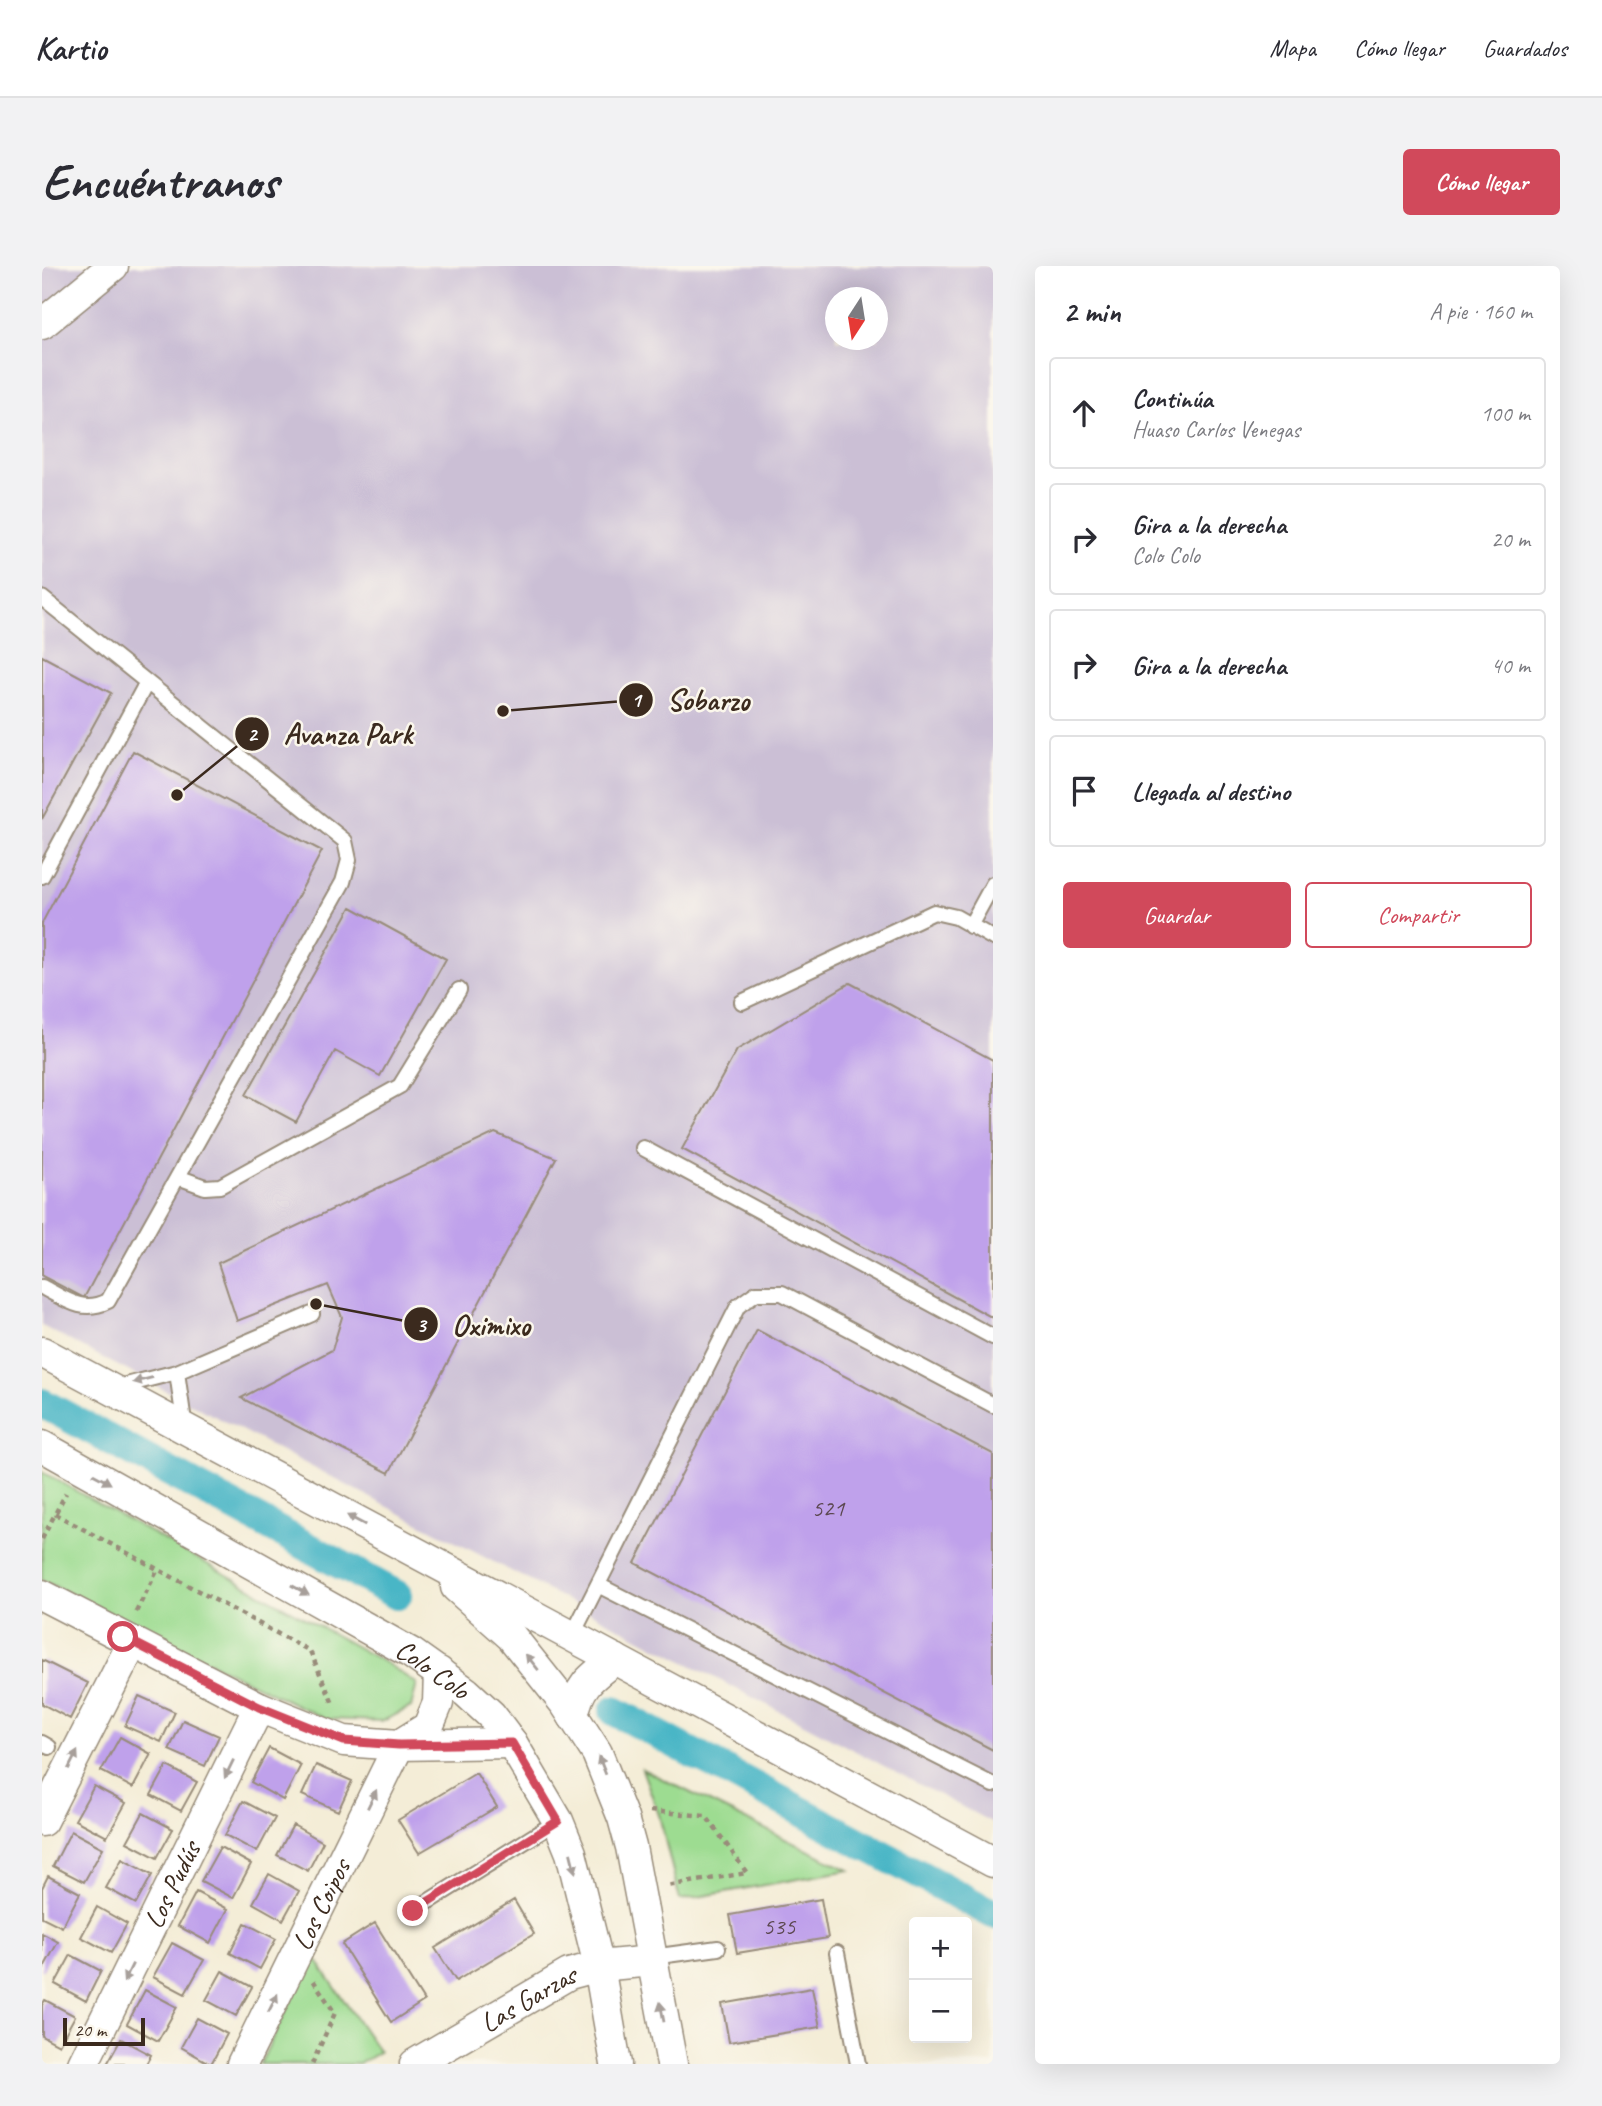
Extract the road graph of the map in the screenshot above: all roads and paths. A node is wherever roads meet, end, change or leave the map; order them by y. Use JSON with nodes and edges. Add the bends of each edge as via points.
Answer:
{"nodes":[{"id":1,"x":113,"y":266,"type":"edge"},
{"id":2,"x":42,"y":324,"type":"edge"},
{"id":3,"x":42,"y":598,"type":"edge"},
{"id":4,"x":147,"y":682,"type":"junction"},
{"id":5,"x":42,"y":876,"type":"edge"},
{"id":6,"x":993,"y":884,"type":"edge"},
{"id":7,"x":970,"y":926,"type":"junction"},
{"id":8,"x":993,"y":938,"type":"edge"},
{"id":9,"x":459,"y":990,"type":"dead end"},
{"id":10,"x":742,"y":1002,"type":"dead end"},
{"id":11,"x":643,"y":1148,"type":"dead end"},
{"id":12,"x":178,"y":1177,"type":"junction"},
{"id":13,"x":42,"y":1287,"type":"edge"},
{"id":14,"x":312,"y":1314,"type":"dead end"},
{"id":15,"x":993,"y":1337,"type":"edge"},
{"id":16,"x":42,"y":1352,"type":"edge"},
{"id":17,"x":177,"y":1372,"type":"junction"},
{"id":18,"x":109,"y":1389,"type":"junction"},
{"id":19,"x":993,"y":1405,"type":"edge"},
{"id":20,"x":185,"y":1429,"type":"junction"},
{"id":21,"x":42,"y":1446,"type":"edge"},
{"id":22,"x":80,"y":1467,"type":"junction"},
{"id":23,"x":55,"y":1514,"type":"junction"},
{"id":24,"x":42,"y":1539,"type":"edge"},
{"id":25,"x":416,"y":1553,"type":"junction"},
{"id":26,"x":158,"y":1569,"type":"junction"},
{"id":27,"x":598,"y":1585,"type":"junction"},
{"id":28,"x":42,"y":1595,"type":"edge"},
{"id":29,"x":572,"y":1636,"type":"junction"},
{"id":30,"x":128,"y":1639,"type":"junction"},
{"id":31,"x":615,"y":1659,"type":"junction"},
{"id":32,"x":439,"y":1672,"type":"junction"},
{"id":33,"x":259,"y":1707,"type":"junction"},
{"id":34,"x":573,"y":1716,"type":"junction"},
{"id":35,"x":349,"y":1741,"type":"junction"},
{"id":36,"x":512,"y":1743,"type":"junction"},
{"id":37,"x":399,"y":1745,"type":"junction"},
{"id":38,"x":993,"y":1785,"type":"edge"},
{"id":39,"x":644,"y":1811,"type":"dead end"},
{"id":40,"x":42,"y":1821,"type":"edge"},
{"id":41,"x":558,"y":1821,"type":"junction"},
{"id":42,"x":993,"y":1862,"type":"edge"},
{"id":43,"x":665,"y":1886,"type":"dead end"},
{"id":44,"x":413,"y":1911,"type":"dead end"},
{"id":45,"x":718,"y":1948,"type":"dead end"},
{"id":46,"x":837,"y":1953,"type":"dead end"},
{"id":47,"x":652,"y":1959,"type":"junction"},
{"id":48,"x":599,"y":1966,"type":"junction"},
{"id":49,"x":290,"y":1970,"type":"junction"},
{"id":50,"x":83,"y":2064,"type":"edge"},
{"id":51,"x":242,"y":2064,"type":"edge"},
{"id":52,"x":312,"y":2064,"type":"edge"},
{"id":53,"x":415,"y":2064,"type":"edge"},
{"id":54,"x":616,"y":2064,"type":"edge"},
{"id":55,"x":672,"y":2064,"type":"edge"},
{"id":56,"x":858,"y":2064,"type":"edge"}],
"edges":[{"from":1,"to":2,"type":"street"},
{"from":3,"to":4,"type":"lane"},
{"from":4,"to":5,"type":"lane"},
{"from":4,"to":12,"type":"lane","via":[[345,841],[349,860],[343,882]]},
{"from":6,"to":7,"type":"lane"},
{"from":7,"to":8,"type":"lane"},
{"from":7,"to":10,"type":"lane","via":[[934,912]]},
{"from":9,"to":12,"type":"lane","via":[[400,1086],[220,1186],[205,1187]]},
{"from":11,"to":15,"type":"lane"},
{"from":12,"to":13,"type":"lane","via":[[108,1301],[95,1308],[76,1305]]},
{"from":14,"to":17,"type":"lane"},
{"from":16,"to":18,"type":"street"},
{"from":17,"to":18,"type":"lane","one_way":true},
{"from":17,"to":20,"type":"lane"},
{"from":18,"to":20,"type":"street"},
{"from":19,"to":27,"type":"lane","via":[[782,1293],[755,1293],[738,1306]]},
{"from":25,"to":20,"type":"street","one_way":true},
{"from":21,"to":22,"type":"street","name":"Colo Colo"},
{"from":22,"to":23,"type":"path"},
{"from":22,"to":32,"type":"street","name":"Colo Colo","one_way":true},
{"from":23,"to":24,"type":"path"},
{"from":23,"to":26,"type":"path"},
{"from":25,"to":29,"type":"street"},
{"from":34,"to":25,"type":"street","one_way":true,"via":[[511,1636]]},
{"from":26,"to":30,"type":"path"},
{"from":26,"to":35,"type":"path","via":[[310,1651]]},
{"from":27,"to":29,"type":"lane"},
{"from":27,"to":38,"type":"lane"},
{"from":28,"to":30,"type":"street"},
{"from":29,"to":31,"type":"street"},
{"from":30,"to":33,"type":"street"},
{"from":40,"to":30,"type":"street","one_way":true},
{"from":31,"to":34,"type":"street","via":[[590,1678],[577,1698]]},
{"from":31,"to":42,"type":"street"},
{"from":32,"to":36,"type":"street","name":"Colo Colo","via":[[491,1715]]},
{"from":32,"to":37,"type":"street","via":[[438,1703],[428,1727]]},
{"from":33,"to":35,"type":"street"},
{"from":33,"to":50,"type":"street","name":"Los Pudús","one_way":true},
{"from":47,"to":34,"type":"street","one_way":true,"via":[[623,1818],[597,1753]]},
{"from":35,"to":37,"type":"street"},
{"from":36,"to":37,"type":"street"},
{"from":36,"to":41,"type":"street","name":"Colo Colo"},
{"from":49,"to":37,"type":"street","name":"Los Coipos","one_way":true},
{"from":39,"to":43,"type":"path","via":[[706,1816],[747,1873]]},
{"from":41,"to":44,"type":"lane"},
{"from":41,"to":48,"type":"street","name":"Colo Colo","one_way":true,"via":[[571,1853]]},
{"from":45,"to":47,"type":"lane"},
{"from":46,"to":56,"type":"lane"},
{"from":47,"to":48,"type":"street","name":"Las Garzas"},
{"from":55,"to":47,"type":"street","one_way":true},
{"from":48,"to":53,"type":"street","name":"Las Garzas","via":[[569,1975]]},
{"from":48,"to":54,"type":"street","name":"Colo Colo"},
{"from":51,"to":49,"type":"street","name":"Los Coipos","one_way":true},
{"from":49,"to":52,"type":"path","via":[[314,1981],[335,2012]]}]}
